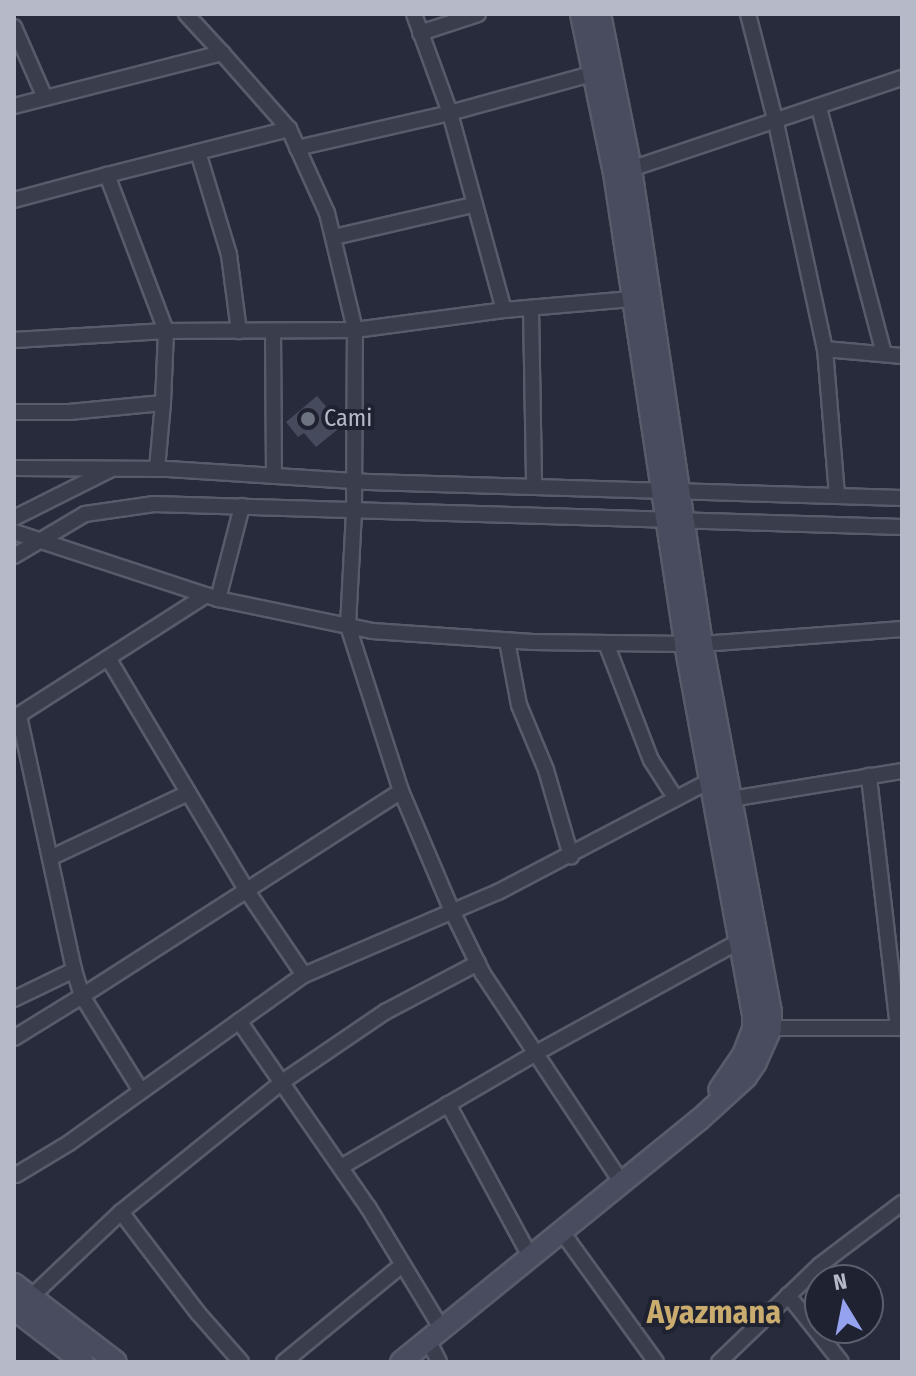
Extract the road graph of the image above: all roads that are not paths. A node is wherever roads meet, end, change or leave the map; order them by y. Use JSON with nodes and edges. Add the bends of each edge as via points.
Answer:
{"nodes":[{"id":1,"x":186,"y":14,"type":"edge"},
{"id":2,"x":414,"y":14,"type":"edge"},
{"id":3,"x":478,"y":14,"type":"edge"},
{"id":4,"x":581,"y":14,"type":"edge"},
{"id":5,"x":600,"y":14,"type":"edge"},
{"id":6,"x":748,"y":14,"type":"edge"},
{"id":7,"x":14,"y":27,"type":"edge"},
{"id":8,"x":420,"y":33,"type":"junction"},
{"id":9,"x":222,"y":53,"type":"junction"},
{"id":10,"x":604,"y":71,"type":"junction"},
{"id":11,"x":902,"y":78,"type":"edge"},
{"id":12,"x":45,"y":98,"type":"junction"},
{"id":13,"x":14,"y":106,"type":"edge"},
{"id":14,"x":819,"y":108,"type":"junction"},
{"id":15,"x":450,"y":113,"type":"junction"},
{"id":16,"x":776,"y":123,"type":"junction"},
{"id":17,"x":289,"y":129,"type":"junction"},
{"id":18,"x":297,"y":148,"type":"junction"},
{"id":19,"x":198,"y":152,"type":"junction"},
{"id":20,"x":631,"y":169,"type":"junction"},
{"id":21,"x":107,"y":175,"type":"junction"},
{"id":22,"x":14,"y":200,"type":"edge"},
{"id":23,"x":473,"y":205,"type":"junction"},
{"id":24,"x":334,"y":237,"type":"junction"},
{"id":25,"x":632,"y":299,"type":"junction"},
{"id":26,"x":531,"y":308,"type":"junction"},
{"id":27,"x":504,"y":310,"type":"junction"},
{"id":28,"x":355,"y":330,"type":"junction"},
{"id":29,"x":166,"y":331,"type":"junction"},
{"id":30,"x":239,"y":331,"type":"junction"},
{"id":31,"x":273,"y":331,"type":"junction"},
{"id":32,"x":14,"y":340,"type":"edge"},
{"id":33,"x":825,"y":349,"type":"junction"},
{"id":34,"x":884,"y":354,"type":"junction"},
{"id":35,"x":902,"y":356,"type":"edge"},
{"id":36,"x":163,"y":403,"type":"junction"},
{"id":37,"x":14,"y":412,"type":"edge"},
{"id":38,"x":14,"y":468,"type":"edge"},
{"id":39,"x":114,"y":469,"type":"junction"},
{"id":40,"x":157,"y":469,"type":"junction"},
{"id":41,"x":274,"y":476,"type":"junction"},
{"id":42,"x":353,"y":481,"type":"junction"},
{"id":43,"x":534,"y":487,"type":"junction"},
{"id":44,"x":671,"y":489,"type":"junction"},
{"id":45,"x":837,"y":495,"type":"junction"},
{"id":46,"x":902,"y":498,"type":"edge"},
{"id":47,"x":242,"y":506,"type":"junction"},
{"id":48,"x":354,"y":510,"type":"junction"},
{"id":49,"x":14,"y":518,"type":"edge"},
{"id":50,"x":675,"y":521,"type":"junction"},
{"id":51,"x":902,"y":527,"type":"edge"},
{"id":52,"x":14,"y":532,"type":"edge"},
{"id":53,"x":39,"y":540,"type":"junction"},
{"id":54,"x":14,"y":556,"type":"edge"},
{"id":55,"x":212,"y":597,"type":"junction"},
{"id":56,"x":348,"y":626,"type":"junction"},
{"id":57,"x":902,"y":629,"type":"edge"},
{"id":58,"x":507,"y":641,"type":"junction"},
{"id":59,"x":606,"y":643,"type":"junction"},
{"id":60,"x":694,"y":644,"type":"junction"},
{"id":61,"x":108,"y":658,"type":"junction"},
{"id":62,"x":16,"y":716,"type":"edge"},
{"id":63,"x":902,"y":771,"type":"edge"},
{"id":64,"x":869,"y":776,"type":"junction"},
{"id":65,"x":718,"y":780,"type":"junction"},
{"id":66,"x":401,"y":791,"type":"junction"},
{"id":67,"x":188,"y":793,"type":"junction"},
{"id":68,"x":676,"y":799,"type":"junction"},
{"id":69,"x":731,"y":799,"type":"junction"},
{"id":70,"x":571,"y":856,"type":"junction"},
{"id":71,"x":50,"y":858,"type":"junction"},
{"id":72,"x":245,"y":888,"type":"junction"},
{"id":73,"x":452,"y":911,"type":"junction"},
{"id":74,"x":740,"y":941,"type":"junction"},
{"id":75,"x":478,"y":963,"type":"junction"},
{"id":76,"x":74,"y":970,"type":"junction"},
{"id":77,"x":304,"y":975,"type":"junction"},
{"id":78,"x":82,"y":996,"type":"junction"},
{"id":79,"x":14,"y":999,"type":"edge"},
{"id":80,"x":239,"y":1021,"type":"junction"},
{"id":81,"x":771,"y":1028,"type":"junction"},
{"id":82,"x":900,"y":1031,"type":"edge"},
{"id":83,"x":14,"y":1038,"type":"edge"},
{"id":84,"x":536,"y":1053,"type":"junction"},
{"id":85,"x":282,"y":1082,"type":"junction"},
{"id":86,"x":141,"y":1091,"type":"junction"},
{"id":87,"x":448,"y":1104,"type":"junction"},
{"id":88,"x":699,"y":1120,"type":"junction"},
{"id":89,"x":341,"y":1167,"type":"junction"},
{"id":90,"x":15,"y":1174,"type":"edge"},
{"id":91,"x":622,"y":1183,"type":"junction"},
{"id":92,"x":902,"y":1203,"type":"edge"},
{"id":93,"x":121,"y":1212,"type":"junction"},
{"id":94,"x":562,"y":1232,"type":"junction"},
{"id":95,"x":531,"y":1258,"type":"junction"},
{"id":96,"x":402,"y":1265,"type":"junction"},
{"id":97,"x":14,"y":1284,"type":"edge"},
{"id":98,"x":788,"y":1295,"type":"junction"},
{"id":99,"x":23,"y":1303,"type":"edge"},
{"id":100,"x":436,"y":1336,"type":"junction"},
{"id":101,"x":83,"y":1362,"type":"edge"},
{"id":102,"x":116,"y":1362,"type":"edge"},
{"id":103,"x":241,"y":1362,"type":"edge"},
{"id":104,"x":284,"y":1362,"type":"edge"},
{"id":105,"x":401,"y":1362,"type":"edge"},
{"id":106,"x":439,"y":1362,"type":"edge"},
{"id":107,"x":656,"y":1362,"type":"edge"},
{"id":108,"x":719,"y":1362,"type":"edge"},
{"id":109,"x":841,"y":1362,"type":"edge"}],
"edges":[{"from":1,"to":9,"type":"street"},
{"from":2,"to":8,"type":"street"},
{"from":3,"to":8,"type":"street"},
{"from":4,"to":10,"type":"main road"},
{"from":5,"to":10,"type":"main road"},
{"from":6,"to":16,"type":"street"},
{"from":7,"to":12,"type":"street"},
{"from":8,"to":15,"type":"street"},
{"from":9,"to":12,"type":"street"},
{"from":9,"to":17,"type":"street"},
{"from":10,"to":15,"type":"street"},
{"from":10,"to":20,"type":"main road"},
{"from":10,"to":25,"type":"main road"},
{"from":11,"to":14,"type":"street"},
{"from":12,"to":13,"type":"street"},
{"from":14,"to":16,"type":"street"},
{"from":14,"to":34,"type":"street"},
{"from":15,"to":18,"type":"street"},
{"from":15,"to":23,"type":"street"},
{"from":16,"to":20,"type":"street"},
{"from":16,"to":33,"type":"street"},
{"from":17,"to":18,"type":"street"},
{"from":17,"to":19,"type":"street"},
{"from":18,"to":24,"type":"street"},
{"from":19,"to":21,"type":"street"},
{"from":19,"to":30,"type":"street","via":[[229,255]]},
{"from":20,"to":44,"type":"main road"},
{"from":21,"to":22,"type":"street"},
{"from":21,"to":29,"type":"street"},
{"from":23,"to":24,"type":"street"},
{"from":23,"to":27,"type":"street"},
{"from":24,"to":28,"type":"street"},
{"from":25,"to":26,"type":"street"},
{"from":25,"to":44,"type":"main road"},
{"from":26,"to":27,"type":"street"},
{"from":26,"to":43,"type":"street"},
{"from":27,"to":28,"type":"street"},
{"from":28,"to":31,"type":"street"},
{"from":28,"to":42,"type":"street"},
{"from":29,"to":30,"type":"street"},
{"from":29,"to":32,"type":"street"},
{"from":29,"to":36,"type":"street"},
{"from":30,"to":31,"type":"street"},
{"from":31,"to":41,"type":"street"},
{"from":33,"to":34,"type":"street"},
{"from":33,"to":45,"type":"street"},
{"from":34,"to":35,"type":"street"},
{"from":36,"to":37,"type":"street"},
{"from":36,"to":40,"type":"street"},
{"from":38,"to":39,"type":"street"},
{"from":39,"to":40,"type":"street"},
{"from":39,"to":49,"type":"street"},
{"from":40,"to":41,"type":"street"},
{"from":41,"to":42,"type":"street"},
{"from":42,"to":43,"type":"street"},
{"from":42,"to":48,"type":"street"},
{"from":43,"to":44,"type":"street"},
{"from":44,"to":45,"type":"street"},
{"from":44,"to":50,"type":"main road"},
{"from":45,"to":46,"type":"street"},
{"from":47,"to":48,"type":"street"},
{"from":47,"to":53,"type":"street","via":[[154,504],[85,514]]},
{"from":47,"to":55,"type":"street"},
{"from":48,"to":50,"type":"street"},
{"from":48,"to":56,"type":"street"},
{"from":50,"to":51,"type":"street"},
{"from":50,"to":60,"type":"main road"},
{"from":52,"to":53,"type":"street"},
{"from":53,"to":54,"type":"street"},
{"from":53,"to":55,"type":"street"},
{"from":55,"to":56,"type":"street"},
{"from":55,"to":61,"type":"street"},
{"from":56,"to":58,"type":"street"},
{"from":56,"to":66,"type":"street"},
{"from":57,"to":60,"type":"street"},
{"from":58,"to":59,"type":"street"},
{"from":58,"to":70,"type":"street","via":[[519,705],[546,770]]},
{"from":59,"to":60,"type":"street"},
{"from":59,"to":68,"type":"street","via":[[651,760]]},
{"from":60,"to":65,"type":"main road"},
{"from":61,"to":62,"type":"street"},
{"from":61,"to":67,"type":"street"},
{"from":62,"to":71,"type":"street"},
{"from":63,"to":64,"type":"street"},
{"from":64,"to":69,"type":"street"},
{"from":64,"to":82,"type":"street"},
{"from":65,"to":68,"type":"street"},
{"from":65,"to":69,"type":"main road"},
{"from":65,"to":74,"type":"main road"},
{"from":66,"to":72,"type":"street"},
{"from":66,"to":73,"type":"street"},
{"from":67,"to":71,"type":"street"},
{"from":67,"to":72,"type":"street"},
{"from":68,"to":70,"type":"street"},
{"from":69,"to":81,"type":"main road"},
{"from":70,"to":73,"type":"street"},
{"from":71,"to":76,"type":"street"},
{"from":72,"to":77,"type":"street"},
{"from":72,"to":78,"type":"street"},
{"from":73,"to":75,"type":"street"},
{"from":73,"to":77,"type":"street"},
{"from":74,"to":84,"type":"street"},
{"from":74,"to":88,"type":"main road","via":[[753,1029],[743,1055]]},
{"from":75,"to":84,"type":"street"},
{"from":75,"to":85,"type":"street","via":[[385,1012]]},
{"from":76,"to":78,"type":"street"},
{"from":76,"to":79,"type":"street"},
{"from":77,"to":80,"type":"street"},
{"from":78,"to":83,"type":"street"},
{"from":78,"to":86,"type":"street"},
{"from":80,"to":85,"type":"street"},
{"from":80,"to":86,"type":"street"},
{"from":81,"to":82,"type":"street"},
{"from":81,"to":88,"type":"main road","via":[[746,1077]]},
{"from":84,"to":87,"type":"street"},
{"from":84,"to":91,"type":"street"},
{"from":85,"to":89,"type":"street"},
{"from":85,"to":93,"type":"street"},
{"from":86,"to":90,"type":"street"},
{"from":87,"to":89,"type":"street"},
{"from":87,"to":95,"type":"street"},
{"from":88,"to":91,"type":"main road"},
{"from":89,"to":96,"type":"street"},
{"from":91,"to":94,"type":"main road"},
{"from":92,"to":98,"type":"street"},
{"from":93,"to":99,"type":"street"},
{"from":93,"to":103,"type":"street"},
{"from":94,"to":95,"type":"main road"},
{"from":94,"to":107,"type":"street"},
{"from":95,"to":100,"type":"main road"},
{"from":96,"to":100,"type":"street"},
{"from":96,"to":104,"type":"street"},
{"from":97,"to":99,"type":"main road"},
{"from":98,"to":108,"type":"street"},
{"from":98,"to":109,"type":"street"},
{"from":99,"to":101,"type":"main road"},
{"from":99,"to":102,"type":"main road"},
{"from":100,"to":105,"type":"main road"},
{"from":100,"to":106,"type":"street"}]}
